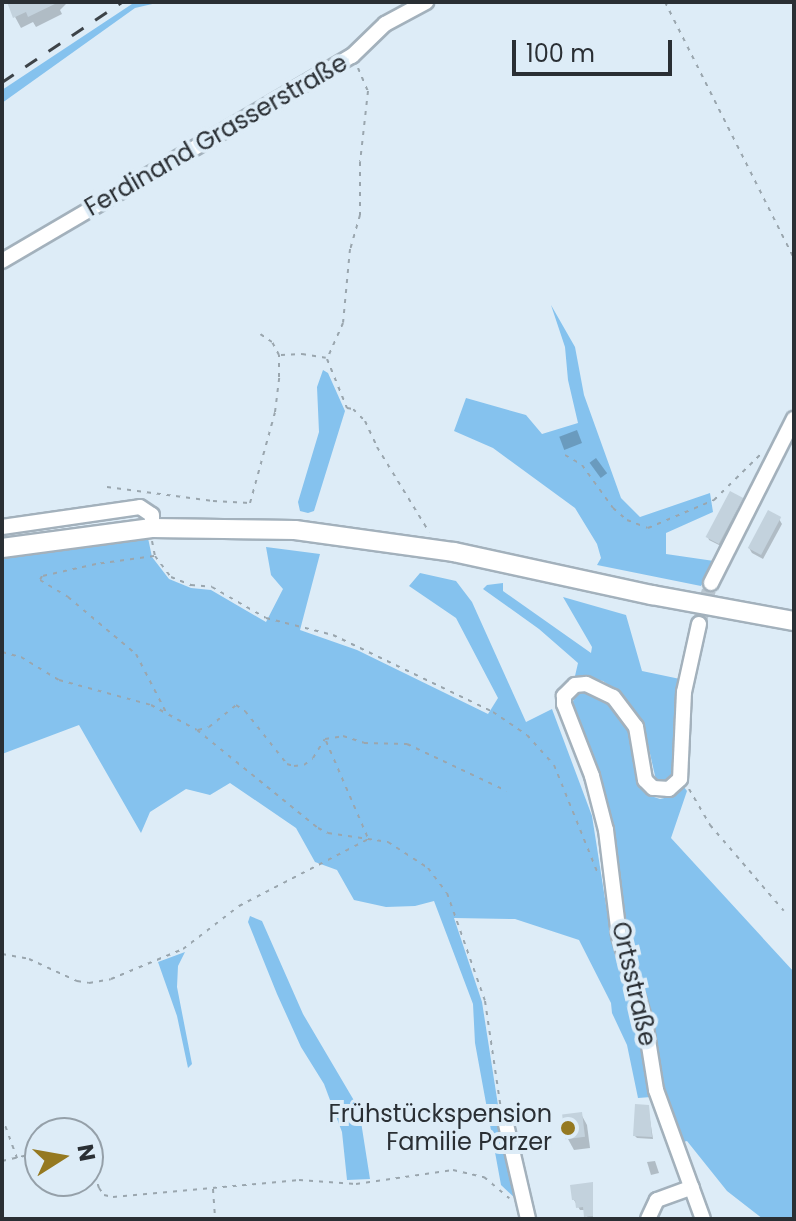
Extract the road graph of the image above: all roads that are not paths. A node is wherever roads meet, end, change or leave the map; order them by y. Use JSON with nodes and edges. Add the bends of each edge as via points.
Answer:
{"nodes":[{"id":1,"x":426,"y":2,"type":"edge"},
{"id":2,"x":2,"y":261,"type":"edge"},
{"id":3,"x":794,"y":419,"type":"edge"},
{"id":4,"x":2,"y":527,"type":"edge"},
{"id":5,"x":152,"y":528,"type":"junction"},
{"id":6,"x":2,"y":548,"type":"edge"},
{"id":7,"x":711,"y":583,"type":"tunnel mouth"},
{"id":8,"x":794,"y":621,"type":"edge"},
{"id":9,"x":699,"y":624,"type":"tunnel mouth"},
{"id":10,"x":505,"y":1120,"type":"road end"},
{"id":11,"x":692,"y":1187,"type":"junction"},
{"id":12,"x":528,"y":1219,"type":"edge"},
{"id":13,"x":648,"y":1219,"type":"edge"},
{"id":14,"x":703,"y":1219,"type":"edge"}],
"edges":[{"from":1,"to":2,"type":"street","name":"Ferdinand Grasserstraße","via":[[385,24],[352,56]]},
{"from":3,"to":7,"type":"street"},
{"from":4,"to":5,"type":"street","via":[[140,507],[152,515]]},
{"from":5,"to":6,"type":"main road"},
{"from":5,"to":8,"type":"main road","via":[[247,527],[363,537]]},
{"from":9,"to":11,"type":"street","name":"Ortsstraße","via":[[684,692],[680,779],[669,789],[653,788],[645,780],[641,744],[626,711],[613,697],[586,684],[575,685],[564,696],[606,830],[619,936],[645,1021],[656,1090]]},
{"from":10,"to":12,"type":"street"},
{"from":11,"to":13,"type":"street","via":[[657,1200]]},
{"from":11,"to":14,"type":"street","name":"Ortsstraße"}]}
